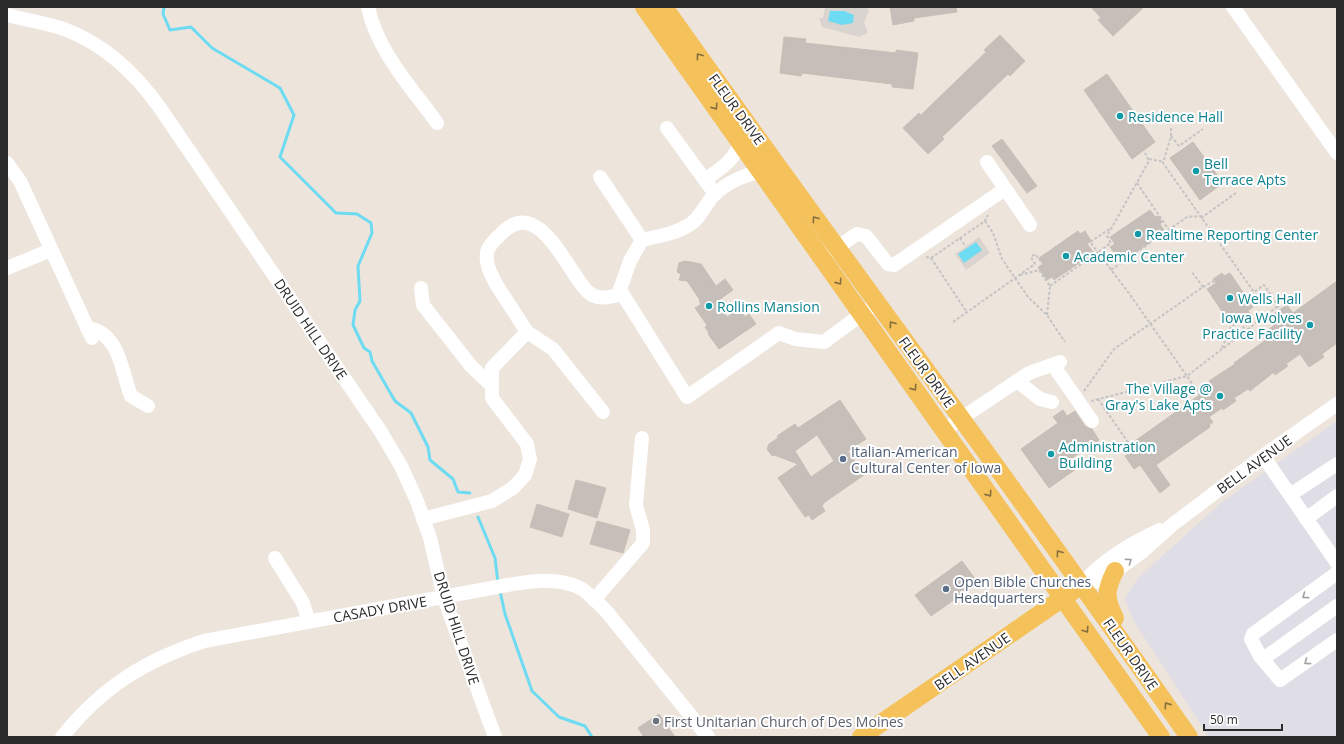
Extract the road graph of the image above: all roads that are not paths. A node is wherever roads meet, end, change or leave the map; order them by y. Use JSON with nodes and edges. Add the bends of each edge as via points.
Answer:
{"nodes":[{"id":1,"x":368,"y":7,"type":"edge"},
{"id":2,"x":644,"y":7,"type":"edge"},
{"id":3,"x":664,"y":7,"type":"edge"},
{"id":4,"x":1233,"y":7,"type":"edge"},
{"id":5,"x":7,"y":16,"type":"edge"},
{"id":6,"x":437,"y":123,"type":"dead end"},
{"id":7,"x":668,"y":128,"type":"dead end"},
{"id":8,"x":740,"y":143,"type":"junction"},
{"id":9,"x":1337,"y":153,"type":"edge"},
{"id":10,"x":730,"y":162,"type":"junction"},
{"id":11,"x":987,"y":162,"type":"dead end"},
{"id":12,"x":7,"y":163,"type":"edge"},
{"id":13,"x":761,"y":172,"type":"junction"},
{"id":14,"x":600,"y":177,"type":"dead end"},
{"id":15,"x":740,"y":177,"type":"junction"},
{"id":16,"x":705,"y":180,"type":"junction"},
{"id":17,"x":1005,"y":189,"type":"junction"},
{"id":18,"x":715,"y":194,"type":"junction"},
{"id":19,"x":1030,"y":225,"type":"dead end"},
{"id":20,"x":642,"y":240,"type":"junction"},
{"id":21,"x":836,"y":248,"type":"junction"},
{"id":22,"x":51,"y":250,"type":"junction"},
{"id":23,"x":822,"y":258,"type":"junction"},
{"id":24,"x":7,"y":268,"type":"edge"},
{"id":25,"x":421,"y":288,"type":"dead end"},
{"id":26,"x":620,"y":290,"type":"junction"},
{"id":27,"x":877,"y":303,"type":"junction"},
{"id":28,"x":861,"y":314,"type":"junction"},
{"id":29,"x":527,"y":332,"type":"junction"},
{"id":30,"x":1017,"y":382,"type":"junction"},
{"id":31,"x":491,"y":385,"type":"junction"},
{"id":32,"x":1052,"y":402,"type":"dead end"},
{"id":33,"x":148,"y":406,"type":"dead end"},
{"id":34,"x":1335,"y":409,"type":"edge"},
{"id":35,"x":603,"y":412,"type":"dead end"},
{"id":36,"x":961,"y":418,"type":"junction"},
{"id":37,"x":1092,"y":421,"type":"dead end"},
{"id":38,"x":944,"y":430,"type":"junction"},
{"id":39,"x":642,"y":438,"type":"dead end"},
{"id":40,"x":1263,"y":456,"type":"junction"},
{"id":41,"x":1337,"y":464,"type":"edge"},
{"id":42,"x":1290,"y":495,"type":"junction"},
{"id":43,"x":1337,"y":496,"type":"edge"},
{"id":44,"x":423,"y":518,"type":"junction"},
{"id":45,"x":1306,"y":519,"type":"junction"},
{"id":46,"x":1172,"y":525,"type":"junction"},
{"id":47,"x":275,"y":558,"type":"dead end"},
{"id":48,"x":1337,"y":563,"type":"edge"},
{"id":49,"x":1114,"y":572,"type":"junction"},
{"id":50,"x":1337,"y":573,"type":"edge"},
{"id":51,"x":1082,"y":584,"type":"junction"},
{"id":52,"x":444,"y":598,"type":"junction"},
{"id":53,"x":1064,"y":598,"type":"junction"},
{"id":54,"x":594,"y":600,"type":"junction"},
{"id":55,"x":1337,"y":606,"type":"edge"},
{"id":56,"x":309,"y":622,"type":"junction"},
{"id":57,"x":1337,"y":640,"type":"edge"},
{"id":58,"x":1263,"y":659,"type":"junction"},
{"id":59,"x":1136,"y":662,"type":"junction"},
{"id":60,"x":62,"y":737,"type":"edge"},
{"id":61,"x":495,"y":737,"type":"edge"},
{"id":62,"x":708,"y":737,"type":"edge"},
{"id":63,"x":861,"y":737,"type":"edge"},
{"id":64,"x":1161,"y":737,"type":"edge"},
{"id":65,"x":1189,"y":737,"type":"edge"}],
"edges":[{"from":1,"to":6,"type":"street","via":[[376,34],[389,56]]},
{"from":2,"to":8,"type":"main road","name":"FLEUR DRIVE","one_way":true},
{"from":21,"to":3,"type":"main road","name":"FLEUR DRIVE","one_way":true},
{"from":4,"to":9,"type":"street"},
{"from":5,"to":44,"type":"street","name":"DRUID HILL DRIVE","via":[[63,29],[83,38],[118,61],[148,92],[381,432],[401,466]]},
{"from":7,"to":16,"type":"street"},
{"from":8,"to":10,"type":"street","via":[[737,153]]},
{"from":8,"to":13,"type":"main road","name":"FLEUR DRIVE"},
{"from":10,"to":15,"type":"street"},
{"from":10,"to":16,"type":"street"},
{"from":11,"to":17,"type":"street"},
{"from":12,"to":22,"type":"street","via":[[20,181]]},
{"from":13,"to":15,"type":"street"},
{"from":13,"to":23,"type":"main road","name":"FLEUR DRIVE"},
{"from":14,"to":20,"type":"street"},
{"from":15,"to":18,"type":"street"},
{"from":16,"to":18,"type":"street"},
{"from":17,"to":19,"type":"street"},
{"from":17,"to":21,"type":"street","via":[[894,265],[888,264],[866,236],[857,234]]},
{"from":18,"to":20,"type":"street","via":[[690,224],[675,232]]},
{"from":20,"to":26,"type":"street","via":[[630,260]]},
{"from":21,"to":23,"type":"street"},
{"from":21,"to":27,"type":"main road","name":"FLEUR DRIVE"},
{"from":22,"to":24,"type":"street"},
{"from":22,"to":33,"type":"street","via":[[89,333],[104,333],[110,340],[131,396]]},
{"from":23,"to":28,"type":"main road","name":"FLEUR DRIVE","one_way":true},
{"from":25,"to":31,"type":"street","via":[[423,305],[471,366]]},
{"from":26,"to":28,"type":"street","via":[[687,397],[779,333],[794,344],[824,342]]},
{"from":26,"to":29,"type":"street","via":[[618,295],[602,299],[588,292],[552,242],[537,227],[528,223],[510,226],[495,239],[487,251],[488,269]]},
{"from":27,"to":28,"type":"street"},
{"from":36,"to":27,"type":"main road","name":"FLEUR DRIVE","one_way":true},
{"from":28,"to":38,"type":"main road","name":"FLEUR DRIVE","one_way":true},
{"from":29,"to":31,"type":"street","via":[[492,368]]},
{"from":29,"to":35,"type":"street","via":[[552,349]]},
{"from":30,"to":32,"type":"street","via":[[1040,399]]},
{"from":30,"to":36,"type":"street","via":[[1002,396]]},
{"from":30,"to":37,"type":"street","via":[[1029,373],[1057,363]]},
{"from":31,"to":44,"type":"street","via":[[492,398],[527,444],[530,459],[524,475],[513,488],[492,501]]},
{"from":34,"to":40,"type":"street","name":"BELL AVENUE"},
{"from":36,"to":38,"type":"street"},
{"from":51,"to":36,"type":"main road","name":"FLEUR DRIVE","one_way":true},
{"from":38,"to":53,"type":"main road","name":"FLEUR DRIVE","one_way":true},
{"from":39,"to":54,"type":"street","via":[[636,504],[644,543]]},
{"from":40,"to":42,"type":"street"},
{"from":40,"to":46,"type":"street","name":"BELL AVENUE"},
{"from":41,"to":42,"type":"street"},
{"from":42,"to":45,"type":"street"},
{"from":43,"to":45,"type":"street"},
{"from":44,"to":52,"type":"street","name":"DRUID HILL DRIVE"},
{"from":45,"to":48,"type":"street"},
{"from":49,"to":46,"type":"street","name":"BELL AVENUE","one_way":true},
{"from":46,"to":51,"type":"street","name":"BELL AVENUE","via":[[1139,539],[1094,570]]},
{"from":47,"to":56,"type":"street","via":[[303,603]]},
{"from":49,"to":51,"type":"street","name":"BELL AVENUE","via":[[1103,580]]},
{"from":49,"to":59,"type":"main road","via":[[1106,597]]},
{"from":50,"to":58,"type":"street","one_way":true,"via":[[1253,634],[1252,642]]},
{"from":51,"to":53,"type":"main road","name":"BELL AVENUE"},
{"from":51,"to":59,"type":"main road","name":"FLEUR DRIVE"},
{"from":52,"to":54,"type":"street","name":"CASADY DRIVE","via":[[503,586],[545,581],[561,582],[581,589]]},
{"from":52,"to":56,"type":"street","name":"CASADY DRIVE"},
{"from":52,"to":61,"type":"street","name":"DRUID HILL DRIVE"},
{"from":53,"to":63,"type":"main road","name":"BELL AVENUE"},
{"from":53,"to":64,"type":"main road","name":"FLEUR DRIVE","one_way":true},
{"from":54,"to":62,"type":"street","name":"CASADY DRIVE","via":[[607,612]]},
{"from":55,"to":58,"type":"street"},
{"from":56,"to":60,"type":"street","name":"CASADY DRIVE","via":[[204,641],[168,653],[134,670],[112,686],[93,702]]},
{"from":57,"to":58,"type":"street","one_way":true,"via":[[1280,680]]},
{"from":65,"to":59,"type":"main road","name":"FLEUR DRIVE","one_way":true}]}
